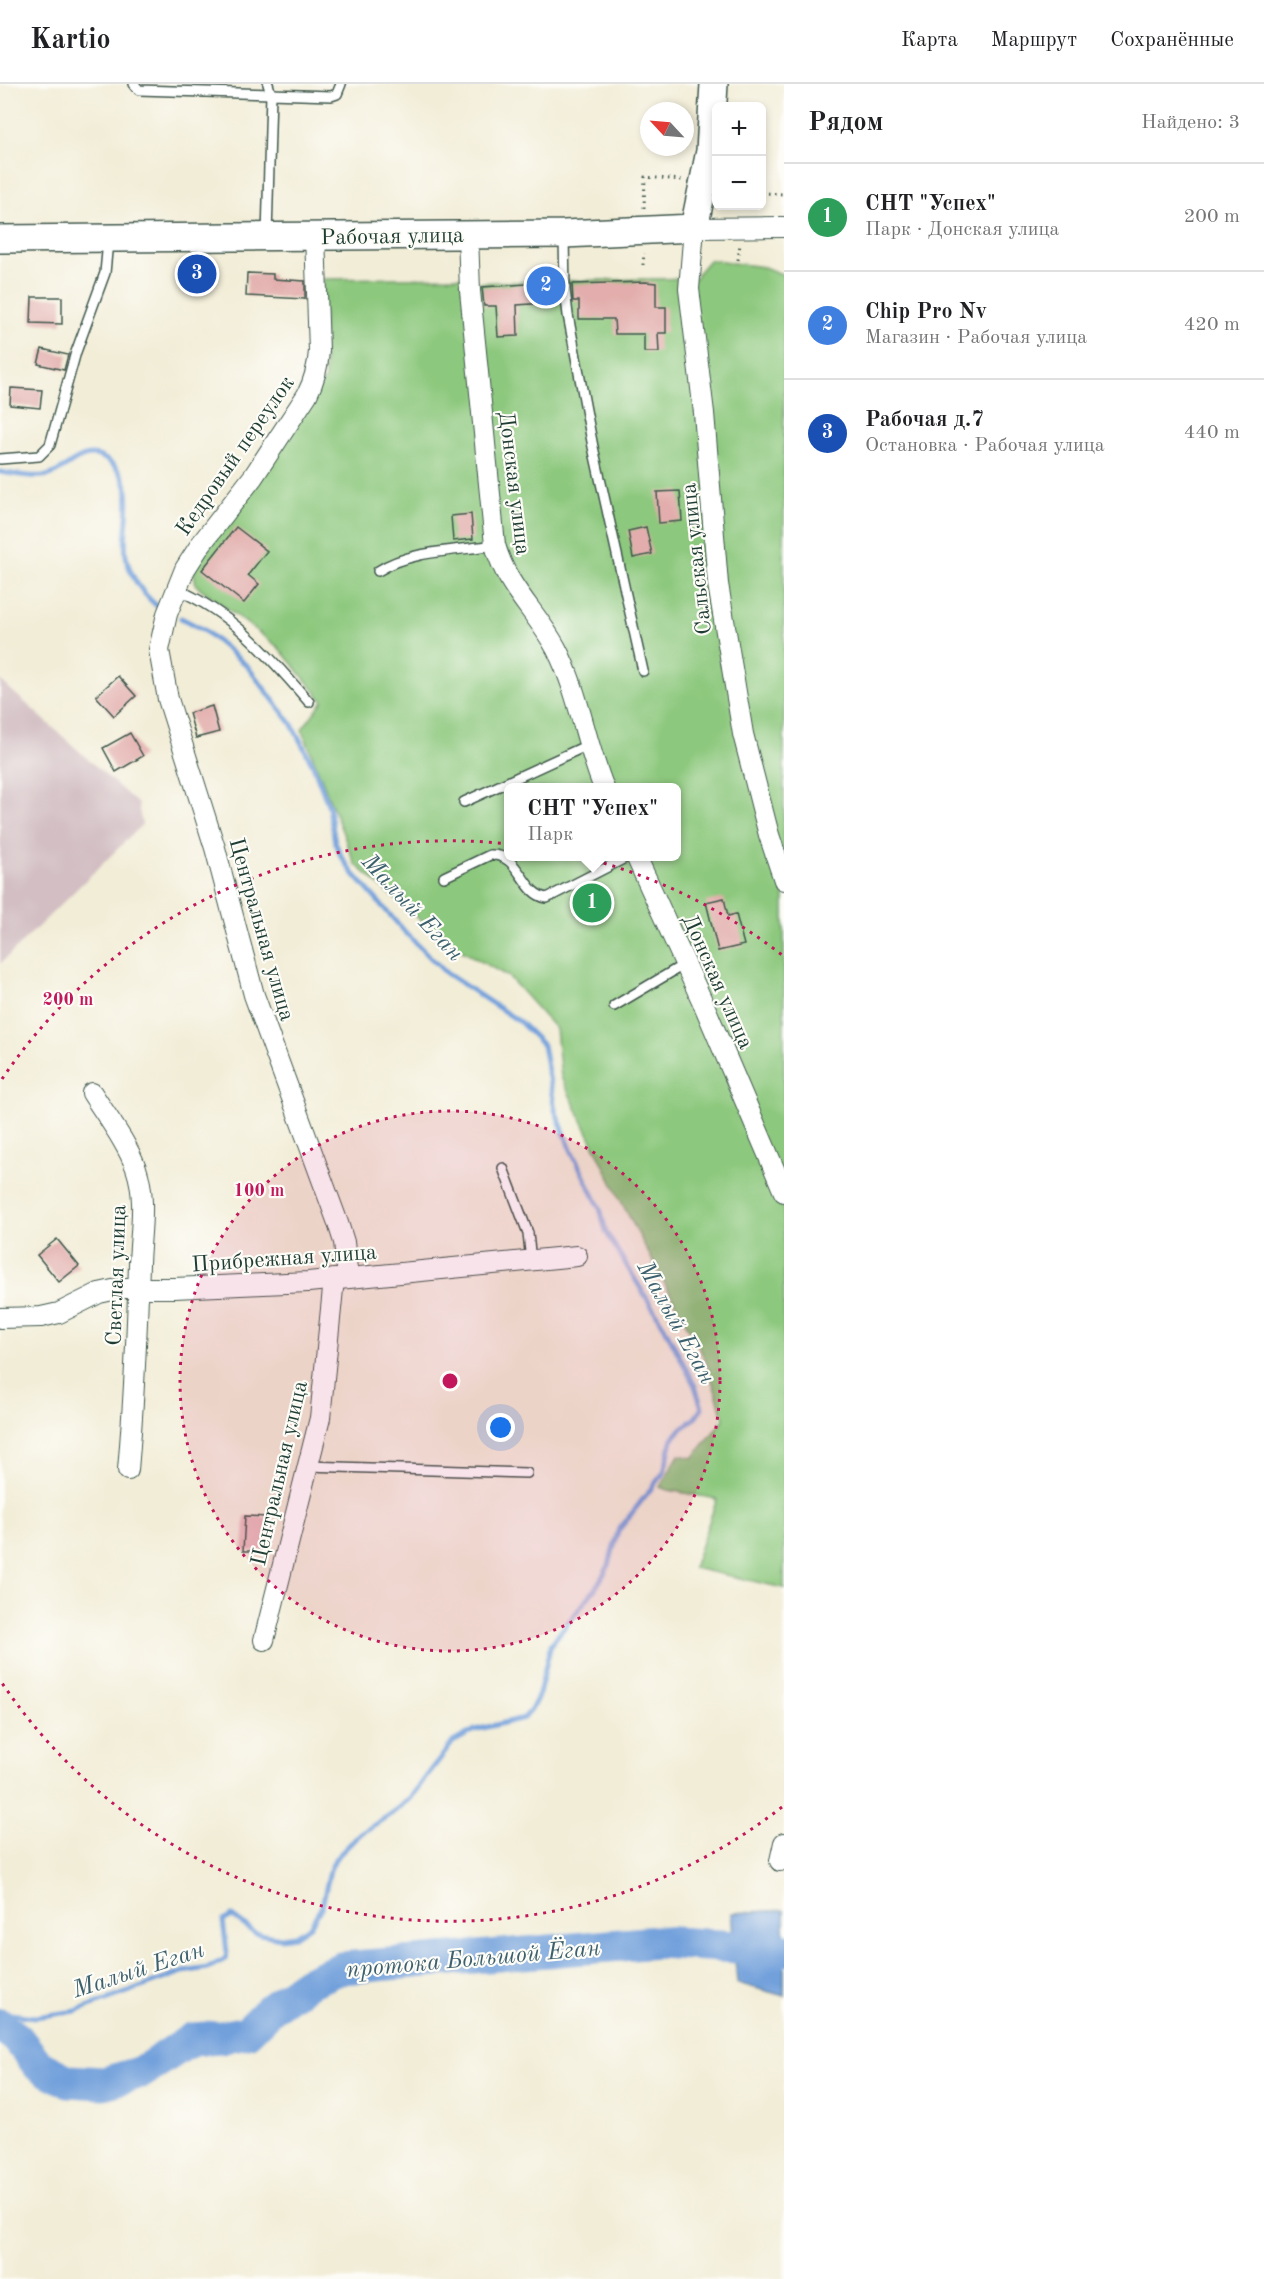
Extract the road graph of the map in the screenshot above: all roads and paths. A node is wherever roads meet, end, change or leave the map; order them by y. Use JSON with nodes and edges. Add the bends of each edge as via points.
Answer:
{"nodes":[{"id":1,"x":134,"y":84,"type":"edge"},
{"id":2,"x":268,"y":84,"type":"edge"},
{"id":3,"x":341,"y":84,"type":"edge"},
{"id":4,"x":714,"y":84,"type":"edge"},
{"id":5,"x":271,"y":94,"type":"junction"},
{"id":6,"x":766,"y":193,"type":"edge"},
{"id":7,"x":784,"y":194,"type":"edge"},
{"id":8,"x":694,"y":228,"type":"junction"},
{"id":9,"x":784,"y":228,"type":"edge"},
{"id":10,"x":468,"y":234,"type":"junction"},
{"id":11,"x":564,"y":234,"type":"junction"},
{"id":12,"x":267,"y":236,"type":"junction"},
{"id":13,"x":315,"y":236,"type":"junction"},
{"id":14,"x":108,"y":238,"type":"junction"},
{"id":15,"x":0,"y":239,"type":"edge"},
{"id":16,"x":0,"y":459,"type":"edge"},
{"id":17,"x":495,"y":545,"type":"junction"},
{"id":18,"x":378,"y":571,"type":"dead end"},
{"id":19,"x":176,"y":590,"type":"junction"},
{"id":20,"x":643,"y":671,"type":"dead end"},
{"id":21,"x":309,"y":702,"type":"dead end"},
{"id":22,"x":590,"y":744,"type":"junction"},
{"id":23,"x":505,"y":783,"type":"edge"},
{"id":24,"x":602,"y":783,"type":"edge"},
{"id":25,"x":504,"y":784,"type":"edge"},
{"id":26,"x":464,"y":802,"type":"dead end"},
{"id":27,"x":504,"y":858,"type":"edge"},
{"id":28,"x":510,"y":861,"type":"edge"},
{"id":29,"x":619,"y":861,"type":"edge"},
{"id":30,"x":638,"y":861,"type":"edge"},
{"id":31,"x":444,"y":877,"type":"dead end"},
{"id":32,"x":784,"y":880,"type":"edge"},
{"id":33,"x":685,"y":964,"type":"junction"},
{"id":34,"x":614,"y":1006,"type":"dead end"},
{"id":35,"x":92,"y":1093,"type":"dead end"},
{"id":36,"x":503,"y":1168,"type":"dead end"},
{"id":37,"x":784,"y":1192,"type":"edge"},
{"id":38,"x":577,"y":1256,"type":"dead end"},
{"id":39,"x":531,"y":1262,"type":"junction"},
{"id":40,"x":341,"y":1279,"type":"junction"},
{"id":41,"x":138,"y":1288,"type":"junction"},
{"id":42,"x":0,"y":1318,"type":"edge"},
{"id":43,"x":307,"y":1466,"type":"junction"},
{"id":44,"x":128,"y":1470,"type":"dead end"},
{"id":45,"x":526,"y":1473,"type":"dead end"},
{"id":46,"x":264,"y":1640,"type":"dead end"}],
"edges":[{"from":1,"to":5,"type":"lane","via":[[139,90]]},
{"from":2,"to":5,"type":"lane"},
{"from":3,"to":5,"type":"lane","via":[[337,94],[331,96]]},
{"from":4,"to":8,"type":"street","via":[[710,151]]},
{"from":5,"to":12,"type":"lane"},
{"from":6,"to":7,"type":"path"},
{"from":8,"to":9,"type":"street","name":"Рабочая улица"},
{"from":8,"to":11,"type":"street","name":"Рабочая улица"},
{"from":8,"to":32,"type":"street","name":"Сальская улица","via":[[689,290],[718,584],[743,734]]},
{"from":10,"to":11,"type":"street","name":"Рабочая улица"},
{"from":10,"to":13,"type":"street","name":"Рабочая улица"},
{"from":10,"to":17,"type":"street","name":"Донская улица"},
{"from":11,"to":20,"type":"lane","via":[[568,315]]},
{"from":12,"to":13,"type":"street","name":"Рабочая улица"},
{"from":12,"to":14,"type":"street","name":"Рабочая улица"},
{"from":13,"to":19,"type":"street","name":"Кедровый переулок","via":[[319,351],[314,381],[253,477],[185,568]]},
{"from":14,"to":15,"type":"street","name":"Рабочая улица"},
{"from":14,"to":16,"type":"lane","via":[[105,273],[76,352],[50,445],[39,456]]},
{"from":17,"to":18,"type":"lane","via":[[407,558]]},
{"from":17,"to":22,"type":"street","name":"Донская улица","via":[[511,584],[556,649]]},
{"from":19,"to":21,"type":"lane","via":[[224,615],[273,660]]},
{"from":19,"to":40,"type":"street","name":"Центральная улица","via":[[159,651],[164,681],[215,848],[254,995],[344,1242]]},
{"from":22,"to":23,"type":"lane"},
{"from":22,"to":24,"type":"street","name":"Донская улица"},
{"from":25,"to":26,"type":"lane"},
{"from":27,"to":31,"type":"lane","via":[[490,855]]},
{"from":28,"to":29,"type":"lane","via":[[536,894],[547,898]]},
{"from":30,"to":33,"type":"street","name":"Донская улица"},
{"from":33,"to":34,"type":"lane"},
{"from":33,"to":37,"type":"street","name":"Донская улица"},
{"from":35,"to":41,"type":"street","name":"Светлая улица","via":[[128,1150],[141,1187]]},
{"from":36,"to":39,"type":"lane","via":[[528,1233]]},
{"from":38,"to":39,"type":"street","name":"Прибрежная улица"},
{"from":39,"to":40,"type":"street","name":"Прибрежная улица"},
{"from":40,"to":41,"type":"street","name":"Прибрежная улица"},
{"from":40,"to":43,"type":"street","name":"Центральная улица","via":[[320,1418]]},
{"from":41,"to":42,"type":"street","name":"Прибрежная улица","via":[[99,1293],[59,1313]]},
{"from":41,"to":44,"type":"street","name":"Светлая улица"},
{"from":43,"to":45,"type":"lane"},
{"from":43,"to":46,"type":"street","name":"Центральная улица"}]}
